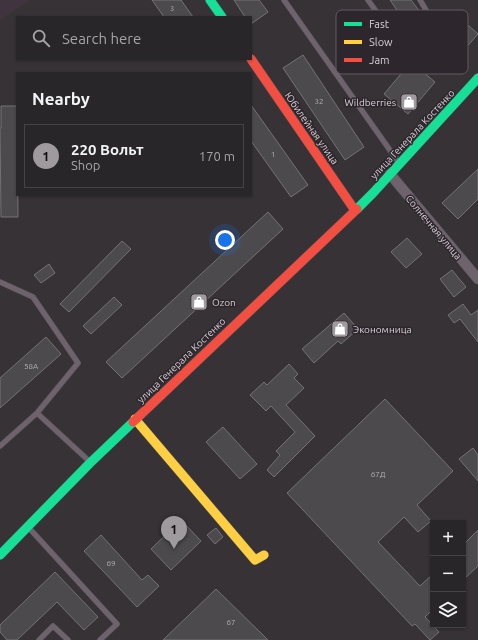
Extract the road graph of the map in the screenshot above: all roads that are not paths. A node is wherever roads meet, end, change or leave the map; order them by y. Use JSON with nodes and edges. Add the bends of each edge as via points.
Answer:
{"nodes":[{"id":1,"x":210,"y":0,"type":"edge"},
{"id":2,"x":284,"y":0,"type":"edge"},
{"id":3,"x":368,"y":0,"type":"edge"},
{"id":4,"x":420,"y":0,"type":"edge"},
{"id":5,"x":375,"y":10,"type":"edge"},
{"id":6,"x":426,"y":10,"type":"edge"},
{"id":7,"x":221,"y":16,"type":"edge"},
{"id":8,"x":252,"y":60,"type":"edge"},
{"id":9,"x":336,"y":73,"type":"edge"},
{"id":10,"x":337,"y":74,"type":"edge"},
{"id":11,"x":478,"y":78,"type":"edge"},
{"id":12,"x":400,"y":163,"type":"junction"},
{"id":13,"x":390,"y":174,"type":"junction"},
{"id":14,"x":354,"y":209,"type":"junction"},
{"id":15,"x":478,"y":280,"type":"edge"},
{"id":16,"x":0,"y":282,"type":"edge"},
{"id":17,"x":38,"y":413,"type":"junction"},
{"id":18,"x":136,"y":419,"type":"junction"},
{"id":19,"x":0,"y":446,"type":"edge"},
{"id":20,"x":90,"y":463,"type":"junction"},
{"id":21,"x":28,"y":527,"type":"junction"},
{"id":22,"x":0,"y":555,"type":"edge"},
{"id":23,"x":264,"y":555,"type":"dead end"},
{"id":24,"x":39,"y":640,"type":"edge"},
{"id":25,"x":68,"y":640,"type":"edge"},
{"id":26,"x":100,"y":640,"type":"edge"}],
"edges":[{"from":1,"to":7,"type":"main road"},
{"from":2,"to":9,"type":"lane"},
{"from":3,"to":5,"type":"lane"},
{"from":4,"to":6,"type":"lane"},
{"from":8,"to":14,"type":"main road","name":"Юбилейная улица"},
{"from":10,"to":12,"type":"lane"},
{"from":11,"to":12,"type":"main road","name":"улица Генерала Костенко"},
{"from":12,"to":13,"type":"main road","name":"улица Генерала Костенко"},
{"from":13,"to":14,"type":"main road","name":"улица Генерала Костенко"},
{"from":13,"to":15,"type":"street","name":"Солнечная улица"},
{"from":14,"to":18,"type":"main road","name":"улица Генерала Костенко"},
{"from":16,"to":17,"type":"lane","via":[[33,297],[78,363]]},
{"from":17,"to":19,"type":"lane"},
{"from":17,"to":20,"type":"lane"},
{"from":18,"to":20,"type":"main road","name":"улица Генерала Костенко"},
{"from":18,"to":23,"type":"main road","via":[[255,560]]},
{"from":20,"to":21,"type":"main road","name":"улица Генерала Костенко"},
{"from":21,"to":22,"type":"main road","name":"улица Генерала Костенко"},
{"from":21,"to":26,"type":"lane","via":[[116,624]]},
{"from":24,"to":25,"type":"lane","via":[[53,626]]}]}
